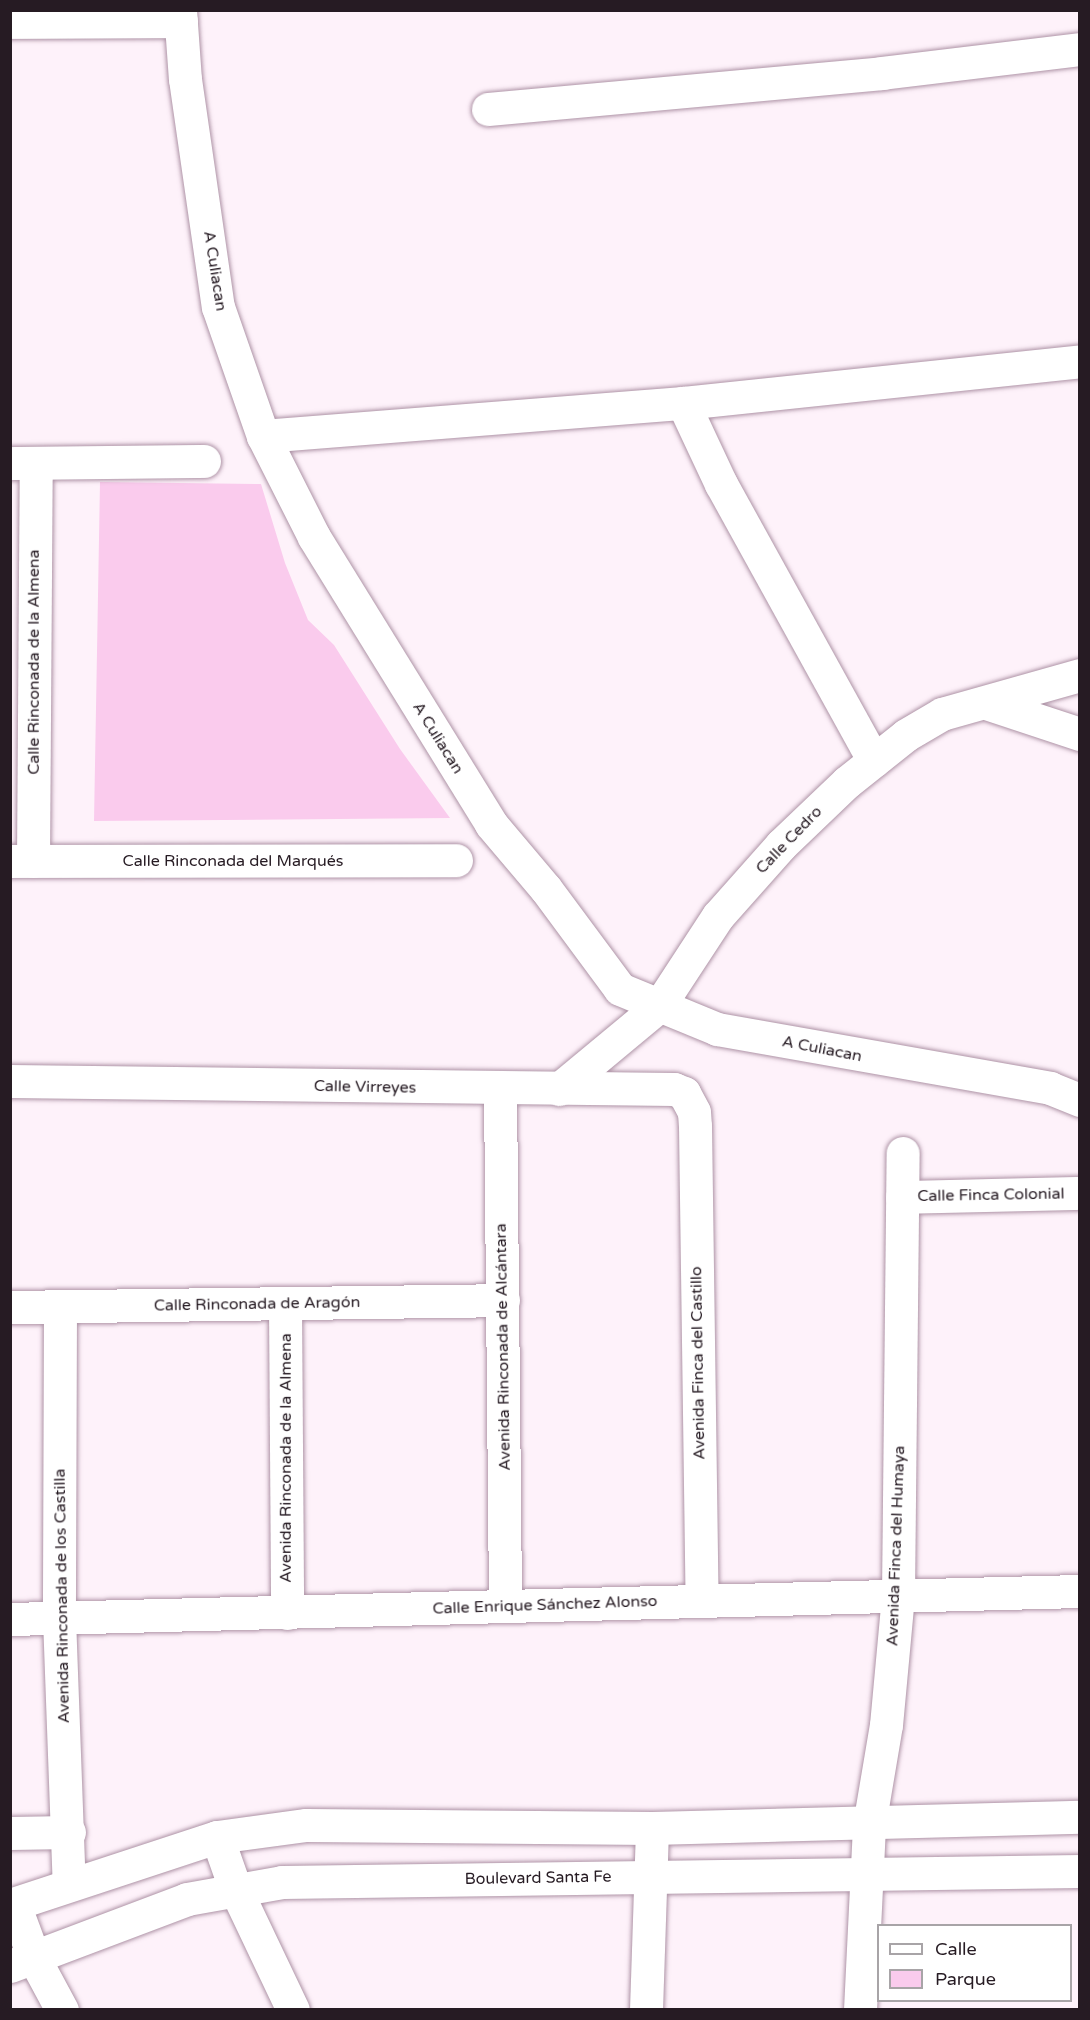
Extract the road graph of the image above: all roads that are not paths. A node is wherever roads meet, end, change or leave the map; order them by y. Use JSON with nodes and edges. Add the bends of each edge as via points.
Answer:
{"nodes":[{"id":1,"x":180,"y":16,"type":"edge"},
{"id":2,"x":10,"y":22,"type":"edge"},
{"id":3,"x":1080,"y":49,"type":"edge"},
{"id":4,"x":488,"y":109,"type":"dead end"},
{"id":5,"x":1080,"y":361,"type":"edge"},
{"id":6,"x":683,"y":403,"type":"junction"},
{"id":7,"x":263,"y":436,"type":"junction"},
{"id":8,"x":204,"y":461,"type":"dead end"},
{"id":9,"x":23,"y":463,"type":"edge"},
{"id":10,"x":22,"y":669,"type":"edge"},
{"id":11,"x":1080,"y":675,"type":"edge"},
{"id":12,"x":986,"y":703,"type":"junction"},
{"id":13,"x":1080,"y":734,"type":"edge"},
{"id":14,"x":874,"y":761,"type":"junction"},
{"id":15,"x":22,"y":861,"type":"edge"},
{"id":16,"x":456,"y":861,"type":"dead end"},
{"id":17,"x":659,"y":1006,"type":"junction"},
{"id":18,"x":10,"y":1081,"type":"edge"},
{"id":19,"x":500,"y":1089,"type":"junction"},
{"id":20,"x":559,"y":1089,"type":"junction"},
{"id":21,"x":1080,"y":1100,"type":"edge"},
{"id":22,"x":695,"y":1126,"type":"joint"},
{"id":23,"x":903,"y":1153,"type":"dead end"},
{"id":24,"x":1080,"y":1193,"type":"edge"},
{"id":25,"x":902,"y":1197,"type":"junction"},
{"id":26,"x":503,"y":1300,"type":"junction"},
{"id":27,"x":285,"y":1303,"type":"junction"},
{"id":28,"x":10,"y":1307,"type":"edge"},
{"id":29,"x":60,"y":1307,"type":"junction"},
{"id":30,"x":1080,"y":1591,"type":"edge"},
{"id":31,"x":898,"y":1595,"type":"junction"},
{"id":32,"x":702,"y":1600,"type":"junction"},
{"id":33,"x":505,"y":1605,"type":"junction"},
{"id":34,"x":287,"y":1613,"type":"junction"},
{"id":35,"x":59,"y":1618,"type":"junction"},
{"id":36,"x":10,"y":1619,"type":"edge"},
{"id":37,"x":1080,"y":1817,"type":"edge"},
{"id":38,"x":869,"y":1825,"type":"junction"},
{"id":39,"x":652,"y":1828,"type":"junction"},
{"id":40,"x":69,"y":1832,"type":"junction"},
{"id":41,"x":10,"y":1833,"type":"edge"},
{"id":42,"x":217,"y":1837,"type":"junction"},
{"id":43,"x":1080,"y":1871,"type":"edge"},
{"id":44,"x":651,"y":1876,"type":"junction"},
{"id":45,"x":867,"y":1876,"type":"junction"},
{"id":46,"x":69,"y":1885,"type":"junction"},
{"id":47,"x":235,"y":1888,"type":"junction"},
{"id":48,"x":12,"y":1905,"type":"edge"},
{"id":49,"x":22,"y":1962,"type":"edge"},
{"id":50,"x":62,"y":2010,"type":"edge"},
{"id":51,"x":293,"y":2010,"type":"edge"},
{"id":52,"x":646,"y":2010,"type":"edge"},
{"id":53,"x":860,"y":2010,"type":"edge"}],
"edges":[{"from":1,"to":2,"type":"street"},
{"from":1,"to":7,"type":"street","name":"A Culiacan","via":[[185,79],[218,308]]},
{"from":3,"to":4,"type":"street","via":[[882,73]]},
{"from":5,"to":6,"type":"street"},
{"from":6,"to":7,"type":"street"},
{"from":6,"to":14,"type":"street","via":[[721,484]]},
{"from":7,"to":17,"type":"street","name":"A Culiacan","via":[[314,537],[491,824],[620,989]]},
{"from":8,"to":9,"type":"street"},
{"from":9,"to":10,"type":"street","name":"Calle Rinconada de la Almena"},
{"from":10,"to":15,"type":"street","name":"Calle Rinconada de la Almena"},
{"from":11,"to":12,"type":"street","name":"Calle Cedro"},
{"from":12,"to":13,"type":"street"},
{"from":12,"to":14,"type":"street","name":"Calle Cedro","via":[[942,714],[906,735]]},
{"from":14,"to":17,"type":"street","name":"Calle Cedro","via":[[781,845],[718,916]]},
{"from":15,"to":16,"type":"street","name":"Calle Rinconada del Marqués"},
{"from":17,"to":20,"type":"street","name":"Calle Cedro"},
{"from":17,"to":21,"type":"street","name":"A Culiacan","via":[[717,1029],[1050,1088]]},
{"from":18,"to":19,"type":"street","name":"Calle Virreyes"},
{"from":19,"to":20,"type":"street","name":"Calle Virreyes"},
{"from":19,"to":26,"type":"street","name":"Avenida Rinconada de Alcántara"},
{"from":20,"to":22,"type":"street","name":"Calle Virreyes","via":[[674,1089],[684,1093],[690,1102]]},
{"from":22,"to":32,"type":"street","name":"Avenida Finca del Castillo"},
{"from":23,"to":25,"type":"street","name":"Avenida Finca del Humaya"},
{"from":24,"to":25,"type":"street","name":"Calle Finca Colonial"},
{"from":25,"to":31,"type":"street","name":"Avenida Finca del Humaya"},
{"from":26,"to":27,"type":"street","name":"Calle Rinconada de Aragón"},
{"from":26,"to":33,"type":"street","name":"Avenida Rinconada de Alcántara"},
{"from":27,"to":29,"type":"street","name":"Calle Rinconada de Aragón"},
{"from":27,"to":34,"type":"street","name":"Avenida Rinconada de la Almena"},
{"from":28,"to":29,"type":"street","name":"Calle Rinconada de Aragón"},
{"from":29,"to":35,"type":"street","name":"Avenida Rinconada de los Castilla"},
{"from":30,"to":31,"type":"street","name":"Calle Enrique Sánchez Alonso"},
{"from":31,"to":32,"type":"street","name":"Calle Enrique Sánchez Alonso"},
{"from":31,"to":38,"type":"street","name":"Avenida Finca del Humaya","via":[[886,1725]]},
{"from":32,"to":33,"type":"street","name":"Calle Enrique Sánchez Alonso"},
{"from":33,"to":34,"type":"street","name":"Calle Enrique Sánchez Alonso"},
{"from":34,"to":35,"type":"street","name":"Calle Enrique Sánchez Alonso"},
{"from":35,"to":36,"type":"street","name":"Calle Enrique Sánchez Alonso"},
{"from":35,"to":40,"type":"street","name":"Avenida Rinconada de los Castilla"},
{"from":37,"to":38,"type":"street"},
{"from":38,"to":39,"type":"street"},
{"from":38,"to":45,"type":"street","name":"Avenida Finca del Humaya"},
{"from":39,"to":42,"type":"street","via":[[306,1825]]},
{"from":39,"to":44,"type":"street"},
{"from":40,"to":41,"type":"street"},
{"from":40,"to":46,"type":"street","name":"Avenida Rinconada de los Castilla"},
{"from":42,"to":46,"type":"street"},
{"from":42,"to":47,"type":"street"},
{"from":43,"to":45,"type":"street","name":"Boulevard Santa Fe"},
{"from":44,"to":45,"type":"street","name":"Boulevard Santa Fe"},
{"from":44,"to":47,"type":"street","name":"Boulevard Santa Fe","via":[[282,1882]]},
{"from":44,"to":52,"type":"street"},
{"from":45,"to":53,"type":"street","name":"Avenida Finca del Humaya"},
{"from":46,"to":48,"type":"street"},
{"from":47,"to":49,"type":"street","name":"Boulevard Santa Fe","via":[[187,1899]]},
{"from":47,"to":51,"type":"street"},
{"from":48,"to":49,"type":"street"},
{"from":49,"to":50,"type":"street"}]}
